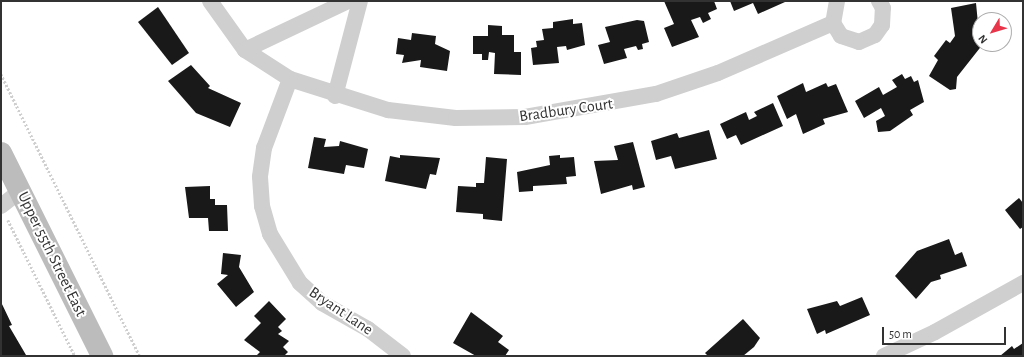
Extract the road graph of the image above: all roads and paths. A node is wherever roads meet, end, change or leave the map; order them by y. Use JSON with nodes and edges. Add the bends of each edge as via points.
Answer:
{"nodes":[{"id":1,"x":210,"y":1,"type":"edge"},
{"id":2,"x":348,"y":1,"type":"edge"},
{"id":3,"x":360,"y":1,"type":"edge"},
{"id":4,"x":837,"y":1,"type":"edge"},
{"id":5,"x":879,"y":1,"type":"edge"},
{"id":6,"x":833,"y":23,"type":"junction"},
{"id":7,"x":246,"y":50,"type":"junction"},
{"id":8,"x":1,"y":74,"type":"edge"},
{"id":9,"x":290,"y":79,"type":"junction"},
{"id":10,"x":335,"y":96,"type":"junction"},
{"id":11,"x":1,"y":153,"type":"edge"},
{"id":12,"x":20,"y":191,"type":"junction"},
{"id":13,"x":1,"y":206,"type":"edge"},
{"id":14,"x":1023,"y":283,"type":"edge"},
{"id":15,"x":75,"y":356,"type":"edge"},
{"id":16,"x":102,"y":356,"type":"edge"},
{"id":17,"x":140,"y":356,"type":"edge"},
{"id":18,"x":403,"y":356,"type":"edge"},
{"id":19,"x":884,"y":356,"type":"edge"}],
"edges":[{"from":1,"to":7,"type":"street"},
{"from":2,"to":7,"type":"street"},
{"from":3,"to":10,"type":"street"},
{"from":4,"to":6,"type":"street"},
{"from":5,"to":6,"type":"street","via":[[883,8],[882,25],[875,35],[859,42],[841,36]]},
{"from":6,"to":10,"type":"street","name":"Bradbury Court","via":[[685,85],[560,113],[456,118],[388,110]]},
{"from":7,"to":9,"type":"street","name":"Bradbury Court"},
{"from":8,"to":17,"type":"path"},
{"from":9,"to":10,"type":"street","name":"Bradbury Court"},
{"from":9,"to":18,"type":"street","name":"Bryant Lane","via":[[268,134],[260,177],[262,206],[270,234],[300,283],[322,303],[368,329]]},
{"from":11,"to":12,"type":"street","name":"Upper 55th Street East"},
{"from":12,"to":13,"type":"street"},
{"from":12,"to":16,"type":"street","name":"Upper 55th Street East"},
{"from":13,"to":15,"type":"path"},
{"from":14,"to":19,"type":"street","via":[[935,332]]}]}
